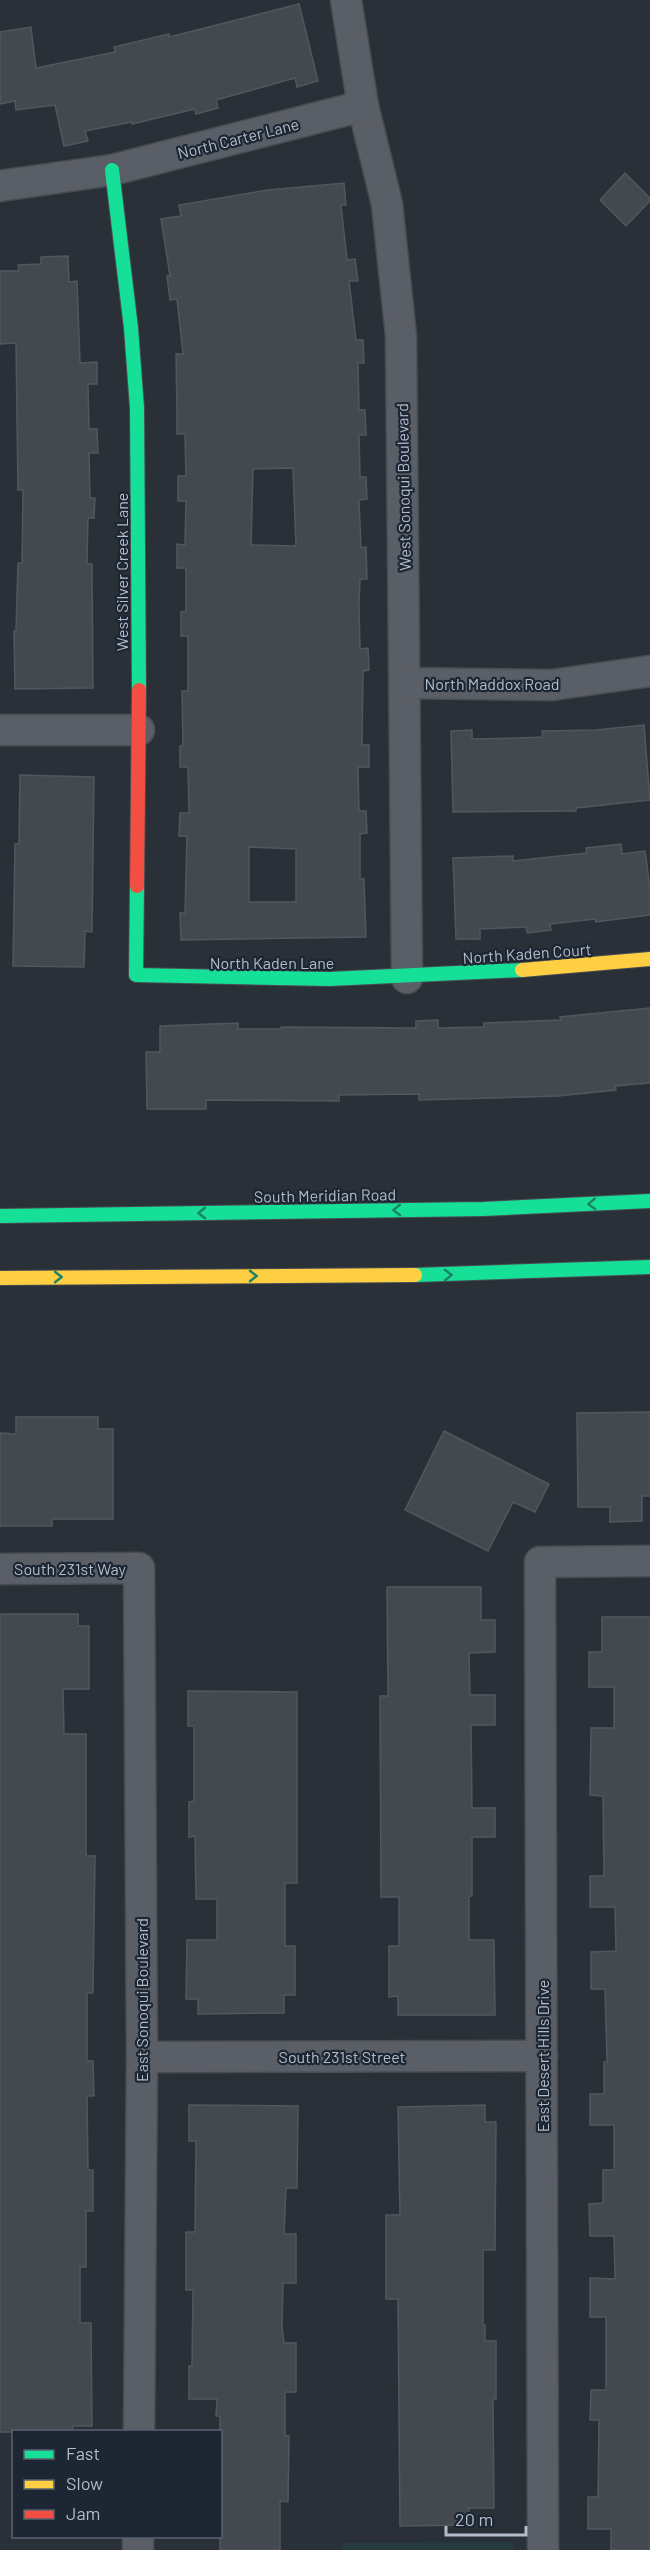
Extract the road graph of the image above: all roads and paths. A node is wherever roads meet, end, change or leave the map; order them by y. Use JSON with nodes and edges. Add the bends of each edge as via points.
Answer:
{"nodes":[{"id":1,"x":346,"y":0,"type":"edge"},
{"id":2,"x":363,"y":106,"type":"junction"},
{"id":3,"x":112,"y":170,"type":"junction"},
{"id":4,"x":0,"y":186,"type":"edge"},
{"id":5,"x":650,"y":671,"type":"edge"},
{"id":6,"x":405,"y":683,"type":"junction"},
{"id":7,"x":0,"y":730,"type":"edge"},
{"id":8,"x":139,"y":730,"type":"junction"},
{"id":9,"x":650,"y":959,"type":"edge"},
{"id":10,"x":136,"y":975,"type":"joint"},
{"id":11,"x":407,"y":978,"type":"junction"},
{"id":12,"x":650,"y":1201,"type":"edge"},
{"id":13,"x":0,"y":1216,"type":"edge"},
{"id":14,"x":650,"y":1267,"type":"edge"},
{"id":15,"x":0,"y":1278,"type":"edge"},
{"id":16,"x":650,"y":1561,"type":"edge"},
{"id":17,"x":139,"y":1568,"type":"joint"},
{"id":18,"x":0,"y":1569,"type":"edge"},
{"id":19,"x":542,"y":2056,"type":"junction"},
{"id":20,"x":142,"y":2057,"type":"junction"},
{"id":21,"x":139,"y":2430,"type":"edge"},
{"id":22,"x":543,"y":2550,"type":"edge"}],
"edges":[{"from":1,"to":2,"type":"street","name":"West Sonoqui Boulevard"},
{"from":2,"to":3,"type":"street","name":"North Carter Lane"},
{"from":2,"to":6,"type":"street","name":"West Sonoqui Boulevard","via":[[387,204],[401,336]]},
{"from":3,"to":4,"type":"street","name":"North Carter Lane"},
{"from":3,"to":8,"type":"street","name":"West Silver Creek Lane","via":[[137,408]]},
{"from":5,"to":6,"type":"street","name":"North Maddox Road","via":[[552,685]]},
{"from":6,"to":11,"type":"street","name":"West Sonoqui Boulevard"},
{"from":7,"to":8,"type":"street"},
{"from":8,"to":10,"type":"street","name":"West Silver Creek Lane"},
{"from":9,"to":11,"type":"street","name":"North Kaden Court"},
{"from":10,"to":11,"type":"street","name":"North Kaden Lane","via":[[224,979]]},
{"from":12,"to":13,"type":"street","name":"South Meridian Road","one_way":true,"via":[[483,1209]]},
{"from":15,"to":14,"type":"street","one_way":true,"via":[[453,1275]]},
{"from":16,"to":19,"type":"street","name":"East Desert Hills Drive","via":[[540,1562]]},
{"from":17,"to":18,"type":"street","name":"South 231st Way"},
{"from":17,"to":20,"type":"street","name":"East Sonoqui Boulevard"},
{"from":19,"to":20,"type":"street","name":"South 231st Street"},
{"from":19,"to":22,"type":"street","name":"East Desert Hills Drive"},
{"from":20,"to":21,"type":"street","name":"East Sonoqui Boulevard"}]}
